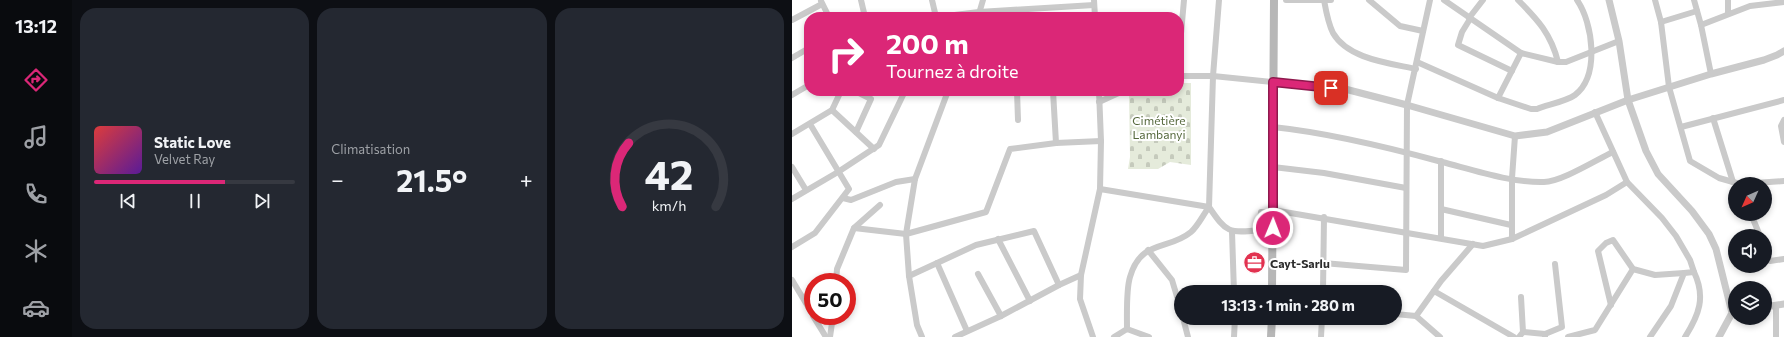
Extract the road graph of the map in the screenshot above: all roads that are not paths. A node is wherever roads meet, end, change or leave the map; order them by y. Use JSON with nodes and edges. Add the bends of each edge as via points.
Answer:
{"nodes":[{"id":1,"x":861,"y":0,"type":"edge"},
{"id":2,"x":932,"y":0,"type":"edge"},
{"id":3,"x":983,"y":0,"type":"edge"},
{"id":4,"x":1057,"y":0,"type":"edge"},
{"id":5,"x":1184,"y":0,"type":"edge"},
{"id":6,"x":1220,"y":0,"type":"edge"},
{"id":7,"x":1274,"y":0,"type":"edge"},
{"id":8,"x":1286,"y":0,"type":"edge"},
{"id":9,"x":1326,"y":0,"type":"edge"},
{"id":10,"x":1369,"y":0,"type":"edge"},
{"id":11,"x":1430,"y":0,"type":"edge"},
{"id":12,"x":1444,"y":0,"type":"edge"},
{"id":13,"x":1483,"y":0,"type":"edge"},
{"id":14,"x":1518,"y":0,"type":"edge"},
{"id":15,"x":1577,"y":0,"type":"edge"},
{"id":16,"x":1610,"y":0,"type":"edge"},
{"id":17,"x":1655,"y":0,"type":"edge"},
{"id":18,"x":1694,"y":0,"type":"edge"},
{"id":19,"x":1728,"y":0,"type":"edge"},
{"id":20,"x":822,"y":2,"type":"edge"},
{"id":21,"x":1094,"y":2,"type":"edge"},
{"id":22,"x":1784,"y":2,"type":"edge"},
{"id":23,"x":1060,"y":7,"type":"junction"},
{"id":24,"x":1014,"y":10,"type":"joint"},
{"id":25,"x":1697,"y":11,"type":"junction"},
{"id":26,"x":827,"y":12,"type":"edge"},
{"id":27,"x":864,"y":12,"type":"edge"},
{"id":28,"x":936,"y":12,"type":"edge"},
{"id":29,"x":979,"y":12,"type":"edge"},
{"id":30,"x":1000,"y":12,"type":"edge"},
{"id":31,"x":1095,"y":12,"type":"edge"},
{"id":32,"x":1183,"y":12,"type":"edge"},
{"id":33,"x":1728,"y":13,"type":"junction"},
{"id":34,"x":793,"y":17,"type":"edge"},
{"id":35,"x":1470,"y":19,"type":"junction"},
{"id":36,"x":1661,"y":22,"type":"junction"},
{"id":37,"x":1701,"y":25,"type":"junction"},
{"id":38,"x":1423,"y":31,"type":"junction"},
{"id":39,"x":1619,"y":41,"type":"junction"},
{"id":40,"x":1592,"y":50,"type":"junction"},
{"id":41,"x":804,"y":51,"type":"edge"},
{"id":42,"x":1784,"y":51,"type":"edge"},
{"id":43,"x":1521,"y":53,"type":"junction"},
{"id":44,"x":792,"y":58,"type":"edge"},
{"id":45,"x":1417,"y":62,"type":"junction"},
{"id":46,"x":1558,"y":62,"type":"junction"},
{"id":47,"x":1416,"y":69,"type":"junction"},
{"id":48,"x":1512,"y":71,"type":"junction"},
{"id":49,"x":1711,"y":74,"type":"junction"},
{"id":50,"x":1184,"y":76,"type":"edge"},
{"id":51,"x":1213,"y":76,"type":"junction"},
{"id":52,"x":1273,"y":82,"type":"junction"},
{"id":53,"x":1669,"y":87,"type":"junction"},
{"id":54,"x":804,"y":88,"type":"edge"},
{"id":55,"x":792,"y":95,"type":"edge"},
{"id":56,"x":839,"y":96,"type":"edge"},
{"id":57,"x":865,"y":96,"type":"edge"},
{"id":58,"x":903,"y":96,"type":"edge"},
{"id":59,"x":946,"y":96,"type":"edge"},
{"id":60,"x":1017,"y":96,"type":"edge"},
{"id":61,"x":1053,"y":96,"type":"edge"},
{"id":62,"x":1099,"y":96,"type":"edge"},
{"id":63,"x":1112,"y":96,"type":"edge"},
{"id":64,"x":1498,"y":98,"type":"junction"},
{"id":65,"x":1628,"y":100,"type":"junction"},
{"id":66,"x":1784,"y":100,"type":"edge"},
{"id":67,"x":1099,"y":102,"type":"junction"},
{"id":68,"x":1407,"y":105,"type":"junction"},
{"id":69,"x":832,"y":110,"type":"junction"},
{"id":70,"x":1595,"y":112,"type":"junction"},
{"id":71,"x":1714,"y":118,"type":"junction"},
{"id":72,"x":1018,"y":120,"type":"dead end"},
{"id":73,"x":1784,"y":120,"type":"edge"},
{"id":74,"x":810,"y":124,"type":"junction"},
{"id":75,"x":1273,"y":127,"type":"junction"},
{"id":76,"x":1681,"y":127,"type":"junction"},
{"id":77,"x":856,"y":132,"type":"junction"},
{"id":78,"x":792,"y":134,"type":"edge"},
{"id":79,"x":1515,"y":136,"type":"junction"},
{"id":80,"x":1101,"y":141,"type":"junction"},
{"id":81,"x":1784,"y":142,"type":"edge"},
{"id":82,"x":1056,"y":143,"type":"junction"},
{"id":83,"x":874,"y":149,"type":"junction"},
{"id":84,"x":1613,"y":152,"type":"junction"},
{"id":85,"x":1407,"y":153,"type":"junction"},
{"id":86,"x":1441,"y":161,"type":"junction"},
{"id":87,"x":792,"y":167,"type":"edge"},
{"id":88,"x":1273,"y":167,"type":"junction"},
{"id":89,"x":838,"y":172,"type":"junction"},
{"id":90,"x":1732,"y":177,"type":"edge"},
{"id":91,"x":1512,"y":178,"type":"junction"},
{"id":92,"x":915,"y":179,"type":"junction"},
{"id":93,"x":1728,"y":180,"type":"edge"},
{"id":94,"x":1784,"y":181,"type":"edge"},
{"id":95,"x":1627,"y":182,"type":"junction"},
{"id":96,"x":1772,"y":182,"type":"edge"},
{"id":97,"x":1406,"y":188,"type":"junction"},
{"id":98,"x":1100,"y":189,"type":"junction"},
{"id":99,"x":806,"y":190,"type":"junction"},
{"id":100,"x":843,"y":198,"type":"junction"},
{"id":101,"x":792,"y":199,"type":"edge"},
{"id":102,"x":880,"y":205,"type":"dead end"},
{"id":103,"x":1209,"y":207,"type":"junction"},
{"id":104,"x":1441,"y":209,"type":"junction"},
{"id":105,"x":1273,"y":211,"type":"junction"},
{"id":106,"x":1324,"y":217,"type":"junction"},
{"id":107,"x":1511,"y":224,"type":"junction"},
{"id":108,"x":854,"y":228,"type":"junction"},
{"id":109,"x":1232,"y":232,"type":"junction"},
{"id":110,"x":1406,"y":233,"type":"junction"},
{"id":111,"x":906,"y":234,"type":"junction"},
{"id":112,"x":1441,"y":238,"type":"junction"},
{"id":113,"x":998,"y":239,"type":"junction"},
{"id":114,"x":1512,"y":239,"type":"junction"},
{"id":115,"x":1473,"y":244,"type":"junction"},
{"id":116,"x":792,"y":246,"type":"edge"},
{"id":117,"x":1148,"y":250,"type":"junction"},
{"id":118,"x":1784,"y":259,"type":"edge"},
{"id":119,"x":1772,"y":260,"type":"edge"},
{"id":120,"x":937,"y":263,"type":"junction"},
{"id":121,"x":1323,"y":263,"type":"junction"},
{"id":122,"x":1555,"y":264,"type":"dead end"},
{"id":123,"x":1634,"y":268,"type":"junction"},
{"id":124,"x":1694,"y":272,"type":"junction"},
{"id":125,"x":837,"y":273,"type":"edge"},
{"id":126,"x":1684,"y":273,"type":"junction"},
{"id":127,"x":978,"y":274,"type":"dead end"},
{"id":128,"x":1082,"y":275,"type":"junction"},
{"id":129,"x":908,"y":276,"type":"junction"},
{"id":130,"x":792,"y":280,"type":"edge"},
{"id":131,"x":1059,"y":285,"type":"junction"},
{"id":132,"x":1234,"y":285,"type":"edge"},
{"id":133,"x":1272,"y":285,"type":"edge"},
{"id":134,"x":1323,"y":285,"type":"edge"},
{"id":135,"x":1174,"y":287,"type":"edge"},
{"id":136,"x":1434,"y":291,"type":"junction"},
{"id":137,"x":1728,"y":291,"type":"edge"},
{"id":138,"x":1521,"y":297,"type":"dead end"},
{"id":139,"x":804,"y":301,"type":"edge"},
{"id":140,"x":1030,"y":301,"type":"junction"},
{"id":141,"x":1784,"y":304,"type":"edge"},
{"id":142,"x":1611,"y":305,"type":"junction"},
{"id":143,"x":1772,"y":306,"type":"edge"},
{"id":144,"x":1776,"y":306,"type":"junction"},
{"id":145,"x":1402,"y":315,"type":"edge"},
{"id":146,"x":1001,"y":316,"type":"junction"},
{"id":147,"x":1416,"y":316,"type":"junction"},
{"id":148,"x":1728,"y":323,"type":"edge"},
{"id":149,"x":819,"y":325,"type":"edge"},
{"id":150,"x":832,"y":325,"type":"edge"},
{"id":151,"x":1185,"y":325,"type":"edge"},
{"id":152,"x":1235,"y":325,"type":"edge"},
{"id":153,"x":1272,"y":325,"type":"edge"},
{"id":154,"x":1322,"y":325,"type":"edge"},
{"id":155,"x":1127,"y":329,"type":"junction"},
{"id":156,"x":967,"y":331,"type":"junction"},
{"id":157,"x":1523,"y":332,"type":"junction"},
{"id":158,"x":1545,"y":336,"type":"edge"},
{"id":159,"x":826,"y":337,"type":"edge"},
{"id":160,"x":830,"y":337,"type":"edge"},
{"id":161,"x":922,"y":337,"type":"edge"},
{"id":162,"x":955,"y":337,"type":"edge"},
{"id":163,"x":1093,"y":337,"type":"edge"},
{"id":164,"x":1114,"y":337,"type":"edge"},
{"id":165,"x":1149,"y":337,"type":"edge"},
{"id":166,"x":1188,"y":337,"type":"edge"},
{"id":167,"x":1234,"y":337,"type":"edge"},
{"id":168,"x":1272,"y":337,"type":"edge"},
{"id":169,"x":1321,"y":337,"type":"edge"},
{"id":170,"x":1440,"y":337,"type":"edge"},
{"id":171,"x":1514,"y":337,"type":"edge"},
{"id":172,"x":1519,"y":337,"type":"edge"},
{"id":173,"x":1568,"y":337,"type":"edge"},
{"id":174,"x":1650,"y":337,"type":"edge"},
{"id":175,"x":1685,"y":337,"type":"edge"},
{"id":176,"x":1719,"y":337,"type":"edge"},
{"id":177,"x":1776,"y":337,"type":"edge"}],
"edges":[{"from":1,"to":27,"type":"street"},
{"from":2,"to":28,"type":"street"},
{"from":3,"to":29,"type":"street"},
{"from":4,"to":23,"type":"street"},
{"from":5,"to":32,"type":"street"},
{"from":6,"to":51,"type":"street"},
{"from":7,"to":52,"type":"main road"},
{"from":8,"to":9,"type":"street"},
{"from":9,"to":47,"type":"street","via":[[1327,18],[1343,44],[1355,52],[1379,61]]},
{"from":10,"to":38,"type":"street","via":[[1400,26]]},
{"from":11,"to":38,"type":"street"},
{"from":12,"to":35,"type":"street"},
{"from":13,"to":35,"type":"street"},
{"from":14,"to":46,"type":"street","via":[[1542,24],[1554,46]]},
{"from":15,"to":40,"type":"street","via":[[1585,13]]},
{"from":16,"to":39,"type":"street"},
{"from":17,"to":36,"type":"street"},
{"from":18,"to":25,"type":"street"},
{"from":19,"to":33,"type":"street"},
{"from":20,"to":26,"type":"street"},
{"from":20,"to":34,"type":"street"},
{"from":21,"to":23,"type":"street"},
{"from":21,"to":31,"type":"street"},
{"from":22,"to":33,"type":"street","via":[[1750,6]]},
{"from":23,"to":24,"type":"street"},
{"from":24,"to":30,"type":"street"},
{"from":25,"to":36,"type":"street"},
{"from":25,"to":37,"type":"street"},
{"from":33,"to":37,"type":"street"},
{"from":35,"to":43,"type":"street"},
{"from":35,"to":48,"type":"street","via":[[1458,45]]},
{"from":36,"to":53,"type":"street"},
{"from":37,"to":49,"type":"street"},
{"from":38,"to":45,"type":"street"},
{"from":39,"to":40,"type":"street"},
{"from":39,"to":65,"type":"street"},
{"from":40,"to":46,"type":"street","via":[[1566,62]]},
{"from":40,"to":64,"type":"street","via":[[1588,76],[1575,96],[1537,109]]},
{"from":41,"to":44,"type":"street"},
{"from":42,"to":49,"type":"street","via":[[1777,56]]},
{"from":43,"to":46,"type":"street"},
{"from":43,"to":48,"type":"street"},
{"from":45,"to":47,"type":"street"},
{"from":45,"to":64,"type":"street"},
{"from":47,"to":68,"type":"street"},
{"from":48,"to":64,"type":"street"},
{"from":49,"to":53,"type":"street"},
{"from":50,"to":51,"type":"street"},
{"from":51,"to":52,"type":"street"},
{"from":51,"to":103,"type":"street"},
{"from":52,"to":68,"type":"street","via":[[1345,89]]},
{"from":52,"to":75,"type":"main road"},
{"from":53,"to":65,"type":"street"},
{"from":53,"to":76,"type":"street"},
{"from":54,"to":55,"type":"street"},
{"from":56,"to":69,"type":"street"},
{"from":57,"to":77,"type":"street","via":[[871,99]]},
{"from":58,"to":83,"type":"street","via":[[879,145]]},
{"from":59,"to":92,"type":"street"},
{"from":60,"to":72,"type":"street"},
{"from":61,"to":82,"type":"street"},
{"from":62,"to":67,"type":"street"},
{"from":63,"to":67,"type":"street"},
{"from":65,"to":70,"type":"street"},
{"from":65,"to":137,"type":"street","via":[[1646,151],[1658,174],[1692,210],[1709,234],[1716,248]]},
{"from":66,"to":71,"type":"street"},
{"from":67,"to":80,"type":"street"},
{"from":68,"to":79,"type":"street"},
{"from":68,"to":85,"type":"street"},
{"from":69,"to":74,"type":"street"},
{"from":69,"to":77,"type":"street"},
{"from":70,"to":79,"type":"street","via":[[1547,132]]},
{"from":70,"to":84,"type":"street"},
{"from":71,"to":76,"type":"street"},
{"from":71,"to":90,"type":"street"},
{"from":73,"to":81,"type":"street","via":[[1781,126]]},
{"from":74,"to":78,"type":"street"},
{"from":74,"to":89,"type":"street"},
{"from":75,"to":85,"type":"street","via":[[1310,131]]},
{"from":75,"to":88,"type":"main road"},
{"from":76,"to":93,"type":"street","via":[[1690,161]]},
{"from":77,"to":83,"type":"street"},
{"from":79,"to":91,"type":"street"},
{"from":80,"to":82,"type":"street"},
{"from":80,"to":98,"type":"street"},
{"from":82,"to":111,"type":"street","via":[[1010,149],[986,212]]},
{"from":83,"to":89,"type":"street"},
{"from":84,"to":91,"type":"street","via":[[1557,179],[1544,182]]},
{"from":84,"to":95,"type":"street"},
{"from":85,"to":86,"type":"street"},
{"from":85,"to":97,"type":"street"},
{"from":86,"to":91,"type":"street"},
{"from":86,"to":104,"type":"street"},
{"from":87,"to":99,"type":"street"},
{"from":88,"to":97,"type":"street","via":[[1324,172]]},
{"from":88,"to":105,"type":"main road"},
{"from":89,"to":99,"type":"street"},
{"from":89,"to":100,"type":"street","via":[[849,189]]},
{"from":91,"to":107,"type":"street"},
{"from":92,"to":100,"type":"street","via":[[896,182],[851,200]]},
{"from":92,"to":111,"type":"street"},
{"from":94,"to":96,"type":"street"},
{"from":95,"to":114,"type":"street","via":[[1606,195]]},
{"from":95,"to":124,"type":"street","via":[[1676,236]]},
{"from":97,"to":110,"type":"street"},
{"from":98,"to":103,"type":"street"},
{"from":98,"to":128,"type":"street"},
{"from":99,"to":101,"type":"street"},
{"from":100,"to":116,"type":"street","via":[[815,233]]},
{"from":102,"to":108,"type":"street"},
{"from":103,"to":109,"type":"street","via":[[1219,221]]},
{"from":103,"to":117,"type":"street","via":[[1192,231],[1176,241]]},
{"from":104,"to":107,"type":"street"},
{"from":104,"to":112,"type":"street"},
{"from":105,"to":106,"type":"street"},
{"from":105,"to":109,"type":"street","via":[[1261,212],[1259,230]]},
{"from":105,"to":133,"type":"main road"},
{"from":106,"to":110,"type":"street"},
{"from":106,"to":121,"type":"street"},
{"from":107,"to":114,"type":"street"},
{"from":108,"to":111,"type":"street"},
{"from":108,"to":125,"type":"street"},
{"from":109,"to":132,"type":"street"},
{"from":110,"to":112,"type":"street"},
{"from":110,"to":121,"type":"street","via":[[1406,270]]},
{"from":111,"to":129,"type":"street"},
{"from":112,"to":115,"type":"street"},
{"from":113,"to":120,"type":"street","via":[[976,244]]},
{"from":113,"to":131,"type":"street","via":[[1034,231]]},
{"from":113,"to":140,"type":"street"},
{"from":114,"to":115,"type":"street","via":[[1484,246]]},
{"from":115,"to":136,"type":"street"},
{"from":117,"to":135,"type":"street","via":[[1172,280]]},
{"from":117,"to":155,"type":"street","via":[[1134,266],[1129,278]]},
{"from":118,"to":119,"type":"street"},
{"from":120,"to":129,"type":"street"},
{"from":120,"to":156,"type":"street"},
{"from":121,"to":134,"type":"street"},
{"from":122,"to":158,"type":"street","via":[[1562,327]]},
{"from":123,"to":126,"type":"street","via":[[1655,275]]},
{"from":123,"to":142,"type":"street"},
{"from":123,"to":142,"type":"street","via":[[1613,240],[1598,251]]},
{"from":124,"to":126,"type":"street"},
{"from":124,"to":175,"type":"street","via":[[1701,301]]},
{"from":126,"to":174,"type":"street","via":[[1671,306]]},
{"from":127,"to":146,"type":"street"},
{"from":128,"to":131,"type":"street"},
{"from":128,"to":163,"type":"street","via":[[1080,300]]},
{"from":129,"to":161,"type":"street","via":[[917,325]]},
{"from":130,"to":139,"type":"street"},
{"from":131,"to":140,"type":"street"},
{"from":136,"to":147,"type":"street"},
{"from":136,"to":171,"type":"street"},
{"from":138,"to":157,"type":"street"},
{"from":140,"to":146,"type":"street"},
{"from":141,"to":144,"type":"street"},
{"from":142,"to":173,"type":"street","via":[[1595,330]]},
{"from":143,"to":144,"type":"street"},
{"from":144,"to":177,"type":"street"},
{"from":145,"to":147,"type":"street"},
{"from":146,"to":156,"type":"street"},
{"from":147,"to":170,"type":"street"},
{"from":148,"to":176,"type":"street"},
{"from":149,"to":159,"type":"street"},
{"from":150,"to":160,"type":"street"},
{"from":151,"to":166,"type":"street"},
{"from":152,"to":167,"type":"street"},
{"from":153,"to":168,"type":"main road"},
{"from":154,"to":169,"type":"street"},
{"from":155,"to":164,"type":"street"},
{"from":155,"to":165,"type":"street"},
{"from":156,"to":162,"type":"street"},
{"from":157,"to":158,"type":"street"},
{"from":157,"to":172,"type":"street"}]}
